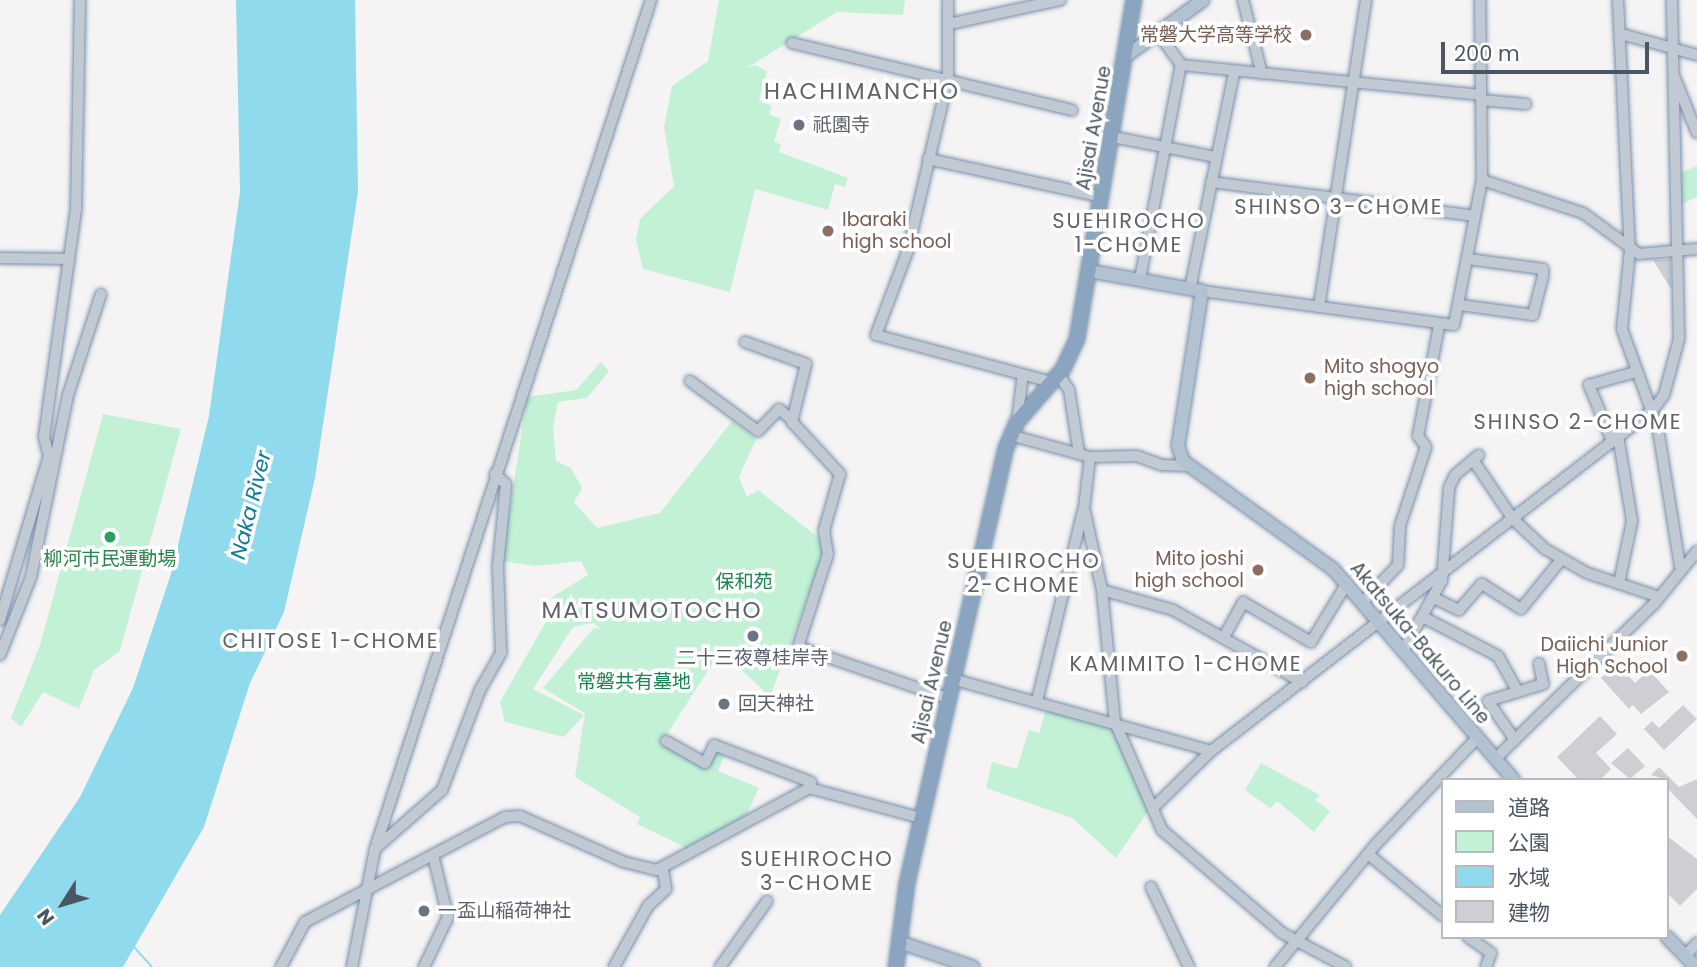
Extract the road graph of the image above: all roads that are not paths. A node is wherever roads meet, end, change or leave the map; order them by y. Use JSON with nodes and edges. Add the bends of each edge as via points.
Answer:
{"nodes":[{"id":1,"x":80,"y":0,"type":"edge"},
{"id":2,"x":651,"y":0,"type":"edge"},
{"id":3,"x":948,"y":0,"type":"edge"},
{"id":4,"x":1060,"y":0,"type":"edge"},
{"id":5,"x":1134,"y":0,"type":"edge"},
{"id":6,"x":1203,"y":0,"type":"edge"},
{"id":7,"x":1244,"y":0,"type":"edge"},
{"id":8,"x":1366,"y":0,"type":"edge"},
{"id":9,"x":1480,"y":0,"type":"edge"},
{"id":10,"x":1618,"y":0,"type":"edge"},
{"id":11,"x":1672,"y":0,"type":"edge"},
{"id":12,"x":949,"y":24,"type":"junction"},
{"id":13,"x":1616,"y":30,"type":"junction"},
{"id":14,"x":1158,"y":33,"type":"junction"},
{"id":15,"x":792,"y":43,"type":"dead end"},
{"id":16,"x":1671,"y":48,"type":"junction"},
{"id":17,"x":1697,"y":55,"type":"edge"},
{"id":18,"x":1126,"y":57,"type":"junction"},
{"id":19,"x":1181,"y":65,"type":"junction"},
{"id":20,"x":1234,"y":72,"type":"junction"},
{"id":21,"x":1262,"y":74,"type":"junction"},
{"id":22,"x":1674,"y":75,"type":"junction"},
{"id":23,"x":948,"y":79,"type":"junction"},
{"id":24,"x":1353,"y":83,"type":"junction"},
{"id":25,"x":1481,"y":97,"type":"junction"},
{"id":26,"x":1526,"y":104,"type":"dead end"},
{"id":27,"x":1072,"y":110,"type":"dead end"},
{"id":28,"x":1697,"y":134,"type":"edge"},
{"id":29,"x":1113,"y":137,"type":"junction"},
{"id":30,"x":1165,"y":146,"type":"junction"},
{"id":31,"x":1216,"y":157,"type":"junction"},
{"id":32,"x":928,"y":159,"type":"junction"},
{"id":33,"x":1482,"y":180,"type":"junction"},
{"id":34,"x":1211,"y":182,"type":"junction"},
{"id":35,"x":1102,"y":197,"type":"junction"},
{"id":36,"x":1336,"y":198,"type":"junction"},
{"id":37,"x":1475,"y":216,"type":"junction"},
{"id":38,"x":1677,"y":248,"type":"junction"},
{"id":39,"x":1630,"y":250,"type":"junction"},
{"id":40,"x":1697,"y":250,"type":"edge"},
{"id":41,"x":0,"y":258,"type":"edge"},
{"id":42,"x":69,"y":259,"type":"junction"},
{"id":43,"x":1468,"y":260,"type":"junction"},
{"id":44,"x":1089,"y":271,"type":"junction"},
{"id":45,"x":1140,"y":279,"type":"junction"},
{"id":46,"x":1196,"y":290,"type":"junction"},
{"id":47,"x":101,"y":294,"type":"dead end"},
{"id":48,"x":1460,"y":305,"type":"junction"},
{"id":49,"x":1319,"y":307,"type":"junction"},
{"id":50,"x":1439,"y":326,"type":"junction"},
{"id":51,"x":745,"y":342,"type":"dead end"},
{"id":52,"x":1636,"y":372,"type":"junction"},
{"id":53,"x":1023,"y":374,"type":"junction"},
{"id":54,"x":1055,"y":378,"type":"junction"},
{"id":55,"x":690,"y":380,"type":"dead end"},
{"id":56,"x":1653,"y":410,"type":"junction"},
{"id":57,"x":792,"y":420,"type":"junction"},
{"id":58,"x":1014,"y":429,"type":"junction"},
{"id":59,"x":1615,"y":439,"type":"junction"},
{"id":60,"x":1079,"y":453,"type":"junction"},
{"id":61,"x":1090,"y":457,"type":"junction"},
{"id":62,"x":1187,"y":466,"type":"junction"},
{"id":63,"x":495,"y":474,"type":"junction"},
{"id":64,"x":1084,"y":508,"type":"junction"},
{"id":65,"x":1513,"y":519,"type":"junction"},
{"id":66,"x":1697,"y":551,"type":"edge"},
{"id":67,"x":1561,"y":560,"type":"junction"},
{"id":68,"x":1680,"y":566,"type":"junction"},
{"id":69,"x":1443,"y":573,"type":"junction"},
{"id":70,"x":1347,"y":583,"type":"junction"},
{"id":71,"x":1619,"y":583,"type":"junction"},
{"id":72,"x":1102,"y":590,"type":"junction"},
{"id":73,"x":1656,"y":596,"type":"junction"},
{"id":74,"x":1434,"y":598,"type":"junction"},
{"id":75,"x":1363,"y":601,"type":"junction"},
{"id":76,"x":1423,"y":617,"type":"junction"},
{"id":77,"x":0,"y":620,"type":"edge"},
{"id":78,"x":1379,"y":622,"type":"junction"},
{"id":79,"x":1225,"y":635,"type":"junction"},
{"id":80,"x":1404,"y":651,"type":"junction"},
{"id":81,"x":0,"y":654,"type":"edge"},
{"id":82,"x":1539,"y":663,"type":"dead end"},
{"id":83,"x":952,"y":679,"type":"junction"},
{"id":84,"x":1302,"y":682,"type":"junction"},
{"id":85,"x":1517,"y":689,"type":"junction"},
{"id":86,"x":947,"y":698,"type":"junction"},
{"id":87,"x":1037,"y":701,"type":"junction"},
{"id":88,"x":1115,"y":722,"type":"junction"},
{"id":89,"x":1476,"y":739,"type":"junction"},
{"id":90,"x":1515,"y":740,"type":"junction"},
{"id":91,"x":666,"y":741,"type":"dead end"},
{"id":92,"x":1211,"y":751,"type":"junction"},
{"id":93,"x":1495,"y":760,"type":"junction"},
{"id":94,"x":1512,"y":778,"type":"edge"},
{"id":95,"x":810,"y":785,"type":"junction"},
{"id":96,"x":1153,"y":808,"type":"junction"},
{"id":97,"x":921,"y":818,"type":"junction"},
{"id":98,"x":375,"y":849,"type":"junction"},
{"id":99,"x":1368,"y":854,"type":"junction"},
{"id":100,"x":433,"y":855,"type":"junction"},
{"id":101,"x":663,"y":869,"type":"junction"},
{"id":102,"x":1151,"y":887,"type":"dead end"},
{"id":103,"x":365,"y":891,"type":"junction"},
{"id":104,"x":767,"y":901,"type":"dead end"},
{"id":105,"x":1442,"y":915,"type":"edge"},
{"id":106,"x":1471,"y":939,"type":"edge"},
{"id":107,"x":1669,"y":939,"type":"edge"},
{"id":108,"x":1293,"y":940,"type":"junction"},
{"id":109,"x":899,"y":942,"type":"junction"},
{"id":110,"x":1697,"y":943,"type":"edge"},
{"id":111,"x":1685,"y":956,"type":"junction"},
{"id":112,"x":281,"y":967,"type":"edge"},
{"id":113,"x":352,"y":967,"type":"edge"},
{"id":114,"x":424,"y":967,"type":"edge"},
{"id":115,"x":614,"y":967,"type":"edge"},
{"id":116,"x":720,"y":967,"type":"edge"},
{"id":117,"x":896,"y":967,"type":"edge"},
{"id":118,"x":973,"y":967,"type":"edge"},
{"id":119,"x":1189,"y":967,"type":"edge"},
{"id":120,"x":1275,"y":967,"type":"edge"},
{"id":121,"x":1346,"y":967,"type":"edge"},
{"id":122,"x":1486,"y":967,"type":"edge"},
{"id":123,"x":1696,"y":967,"type":"edge"}],
"edges":[{"from":1,"to":42,"type":"street","via":[[77,197]]},
{"from":2,"to":63,"type":"street"},
{"from":3,"to":12,"type":"street"},
{"from":4,"to":12,"type":"street"},
{"from":5,"to":18,"type":"highway","name":"Ajisai Avenue"},
{"from":6,"to":14,"type":"main road"},
{"from":7,"to":21,"type":"street"},
{"from":8,"to":24,"type":"street"},
{"from":9,"to":25,"type":"street"},
{"from":10,"to":13,"type":"street"},
{"from":11,"to":16,"type":"street"},
{"from":12,"to":23,"type":"street"},
{"from":13,"to":16,"type":"street"},
{"from":13,"to":39,"type":"street"},
{"from":14,"to":18,"type":"main road"},
{"from":14,"to":19,"type":"street"},
{"from":15,"to":23,"type":"street"},
{"from":16,"to":17,"type":"street"},
{"from":16,"to":22,"type":"street"},
{"from":18,"to":29,"type":"highway","name":"Ajisai Avenue"},
{"from":19,"to":20,"type":"street"},
{"from":19,"to":30,"type":"street"},
{"from":20,"to":21,"type":"street"},
{"from":20,"to":31,"type":"street"},
{"from":21,"to":24,"type":"street"},
{"from":22,"to":28,"type":"street"},
{"from":22,"to":38,"type":"street"},
{"from":23,"to":27,"type":"street"},
{"from":23,"to":32,"type":"street"},
{"from":24,"to":25,"type":"street"},
{"from":24,"to":36,"type":"street"},
{"from":25,"to":26,"type":"street"},
{"from":25,"to":33,"type":"street"},
{"from":29,"to":30,"type":"street"},
{"from":29,"to":35,"type":"highway","name":"Ajisai Avenue"},
{"from":30,"to":31,"type":"street"},
{"from":30,"to":45,"type":"street"},
{"from":31,"to":34,"type":"street"},
{"from":32,"to":35,"type":"street"},
{"from":32,"to":53,"type":"street","via":[[908,250],[877,335]]},
{"from":33,"to":37,"type":"street"},
{"from":33,"to":39,"type":"street","via":[[1583,213],[1609,228]]},
{"from":34,"to":36,"type":"street"},
{"from":34,"to":46,"type":"street"},
{"from":35,"to":44,"type":"highway","name":"Ajisai Avenue"},
{"from":36,"to":37,"type":"street"},
{"from":36,"to":49,"type":"street"},
{"from":37,"to":43,"type":"street"},
{"from":38,"to":39,"type":"street","via":[[1639,254]]},
{"from":38,"to":40,"type":"street"},
{"from":38,"to":56,"type":"street","via":[[1679,351],[1669,384]]},
{"from":39,"to":52,"type":"street","via":[[1622,329]]},
{"from":41,"to":42,"type":"street"},
{"from":42,"to":77,"type":"street","via":[[44,437],[49,456],[26,548]]},
{"from":43,"to":48,"type":"street"},
{"from":43,"to":48,"type":"street","via":[[1543,269],[1543,276],[1533,315]]},
{"from":44,"to":45,"type":"main road"},
{"from":44,"to":54,"type":"highway","name":"Ajisai Avenue","via":[[1074,347]]},
{"from":45,"to":46,"type":"main road"},
{"from":46,"to":49,"type":"street"},
{"from":46,"to":62,"type":"main road","via":[[1178,446]]},
{"from":47,"to":81,"type":"street","via":[[68,395],[32,577]]},
{"from":48,"to":50,"type":"street","via":[[1454,326]]},
{"from":49,"to":50,"type":"street"},
{"from":50,"to":75,"type":"street","via":[[1418,436],[1426,447],[1400,526],[1398,565]]},
{"from":51,"to":57,"type":"street","via":[[806,364]]},
{"from":52,"to":56,"type":"street"},
{"from":52,"to":59,"type":"street","via":[[1589,385]]},
{"from":53,"to":54,"type":"street"},
{"from":53,"to":58,"type":"street"},
{"from":54,"to":58,"type":"highway","name":"Ajisai Avenue"},
{"from":54,"to":60,"type":"street","via":[[1069,390]]},
{"from":55,"to":57,"type":"street","via":[[758,430],[779,409]]},
{"from":56,"to":59,"type":"street"},
{"from":56,"to":68,"type":"street"},
{"from":57,"to":86,"type":"street","via":[[840,474],[824,530],[828,554],[798,647]]},
{"from":58,"to":60,"type":"street"},
{"from":58,"to":83,"type":"highway","name":"Ajisai Avenue"},
{"from":59,"to":65,"type":"street"},
{"from":59,"to":71,"type":"street","via":[[1632,521]]},
{"from":60,"to":61,"type":"street"},
{"from":61,"to":62,"type":"street","via":[[1137,456],[1162,465]]},
{"from":61,"to":64,"type":"street"},
{"from":62,"to":70,"type":"main road","name":"Akatsuka-Bakuro Line","via":[[1282,528]]},
{"from":63,"to":98,"type":"street"},
{"from":63,"to":98,"type":"street","via":[[506,484],[498,566],[501,653],[480,690],[442,790]]},
{"from":64,"to":72,"type":"street"},
{"from":64,"to":87,"type":"street"},
{"from":65,"to":67,"type":"street"},
{"from":65,"to":69,"type":"street"},
{"from":65,"to":69,"type":"street","via":[[1476,458],[1449,488]]},
{"from":66,"to":68,"type":"street"},
{"from":67,"to":71,"type":"street"},
{"from":67,"to":74,"type":"street","via":[[1521,608],[1482,584],[1459,610]]},
{"from":68,"to":73,"type":"street"},
{"from":69,"to":74,"type":"street"},
{"from":69,"to":78,"type":"street"},
{"from":70,"to":75,"type":"main road","name":"Akatsuka-Bakuro Line"},
{"from":70,"to":79,"type":"street","via":[[1311,642],[1243,602]]},
{"from":71,"to":73,"type":"street"},
{"from":72,"to":79,"type":"street","via":[[1153,601]]},
{"from":72,"to":88,"type":"street"},
{"from":73,"to":90,"type":"street","via":[[1654,604]]},
{"from":74,"to":76,"type":"street"},
{"from":75,"to":78,"type":"main road","name":"Akatsuka-Bakuro Line"},
{"from":76,"to":80,"type":"street"},
{"from":76,"to":85,"type":"street","via":[[1498,656]]},
{"from":78,"to":80,"type":"main road","name":"Akatsuka-Bakuro Line"},
{"from":78,"to":84,"type":"street"},
{"from":79,"to":84,"type":"street"},
{"from":80,"to":89,"type":"main road","name":"Akatsuka-Bakuro Line"},
{"from":82,"to":85,"type":"street","via":[[1543,684]]},
{"from":83,"to":86,"type":"highway","name":"Ajisai Avenue"},
{"from":83,"to":87,"type":"street"},
{"from":84,"to":92,"type":"street"},
{"from":85,"to":90,"type":"street","via":[[1488,701]]},
{"from":86,"to":97,"type":"highway","name":"Ajisai Avenue"},
{"from":87,"to":88,"type":"street"},
{"from":88,"to":92,"type":"street"},
{"from":88,"to":96,"type":"street"},
{"from":89,"to":93,"type":"main road","name":"Akatsuka-Bakuro Line"},
{"from":89,"to":99,"type":"street"},
{"from":90,"to":93,"type":"street"},
{"from":91,"to":95,"type":"street","via":[[705,762],[714,745]]},
{"from":92,"to":96,"type":"street"},
{"from":93,"to":94,"type":"main road","name":"Akatsuka-Bakuro Line"},
{"from":95,"to":97,"type":"street"},
{"from":95,"to":101,"type":"street"},
{"from":96,"to":108,"type":"street","via":[[1162,830]]},
{"from":97,"to":109,"type":"highway","name":"Ajisai Avenue"},
{"from":98,"to":103,"type":"street"},
{"from":99,"to":105,"type":"street"},
{"from":99,"to":108,"type":"street"},
{"from":100,"to":101,"type":"street","via":[[505,817],[520,816],[642,868]]},
{"from":100,"to":103,"type":"street"},
{"from":100,"to":114,"type":"street","via":[[447,917]]},
{"from":101,"to":115,"type":"street","via":[[666,889],[648,906]]},
{"from":102,"to":119,"type":"street"},
{"from":103,"to":112,"type":"street","via":[[305,922]]},
{"from":103,"to":113,"type":"street"},
{"from":104,"to":116,"type":"street"},
{"from":106,"to":122,"type":"street","via":[[1491,953]]},
{"from":107,"to":111,"type":"main road"},
{"from":108,"to":120,"type":"street"},
{"from":108,"to":121,"type":"street"},
{"from":109,"to":117,"type":"highway","name":"Ajisai Avenue"},
{"from":109,"to":118,"type":"main road"},
{"from":110,"to":111,"type":"street"},
{"from":111,"to":123,"type":"main road"}]}
